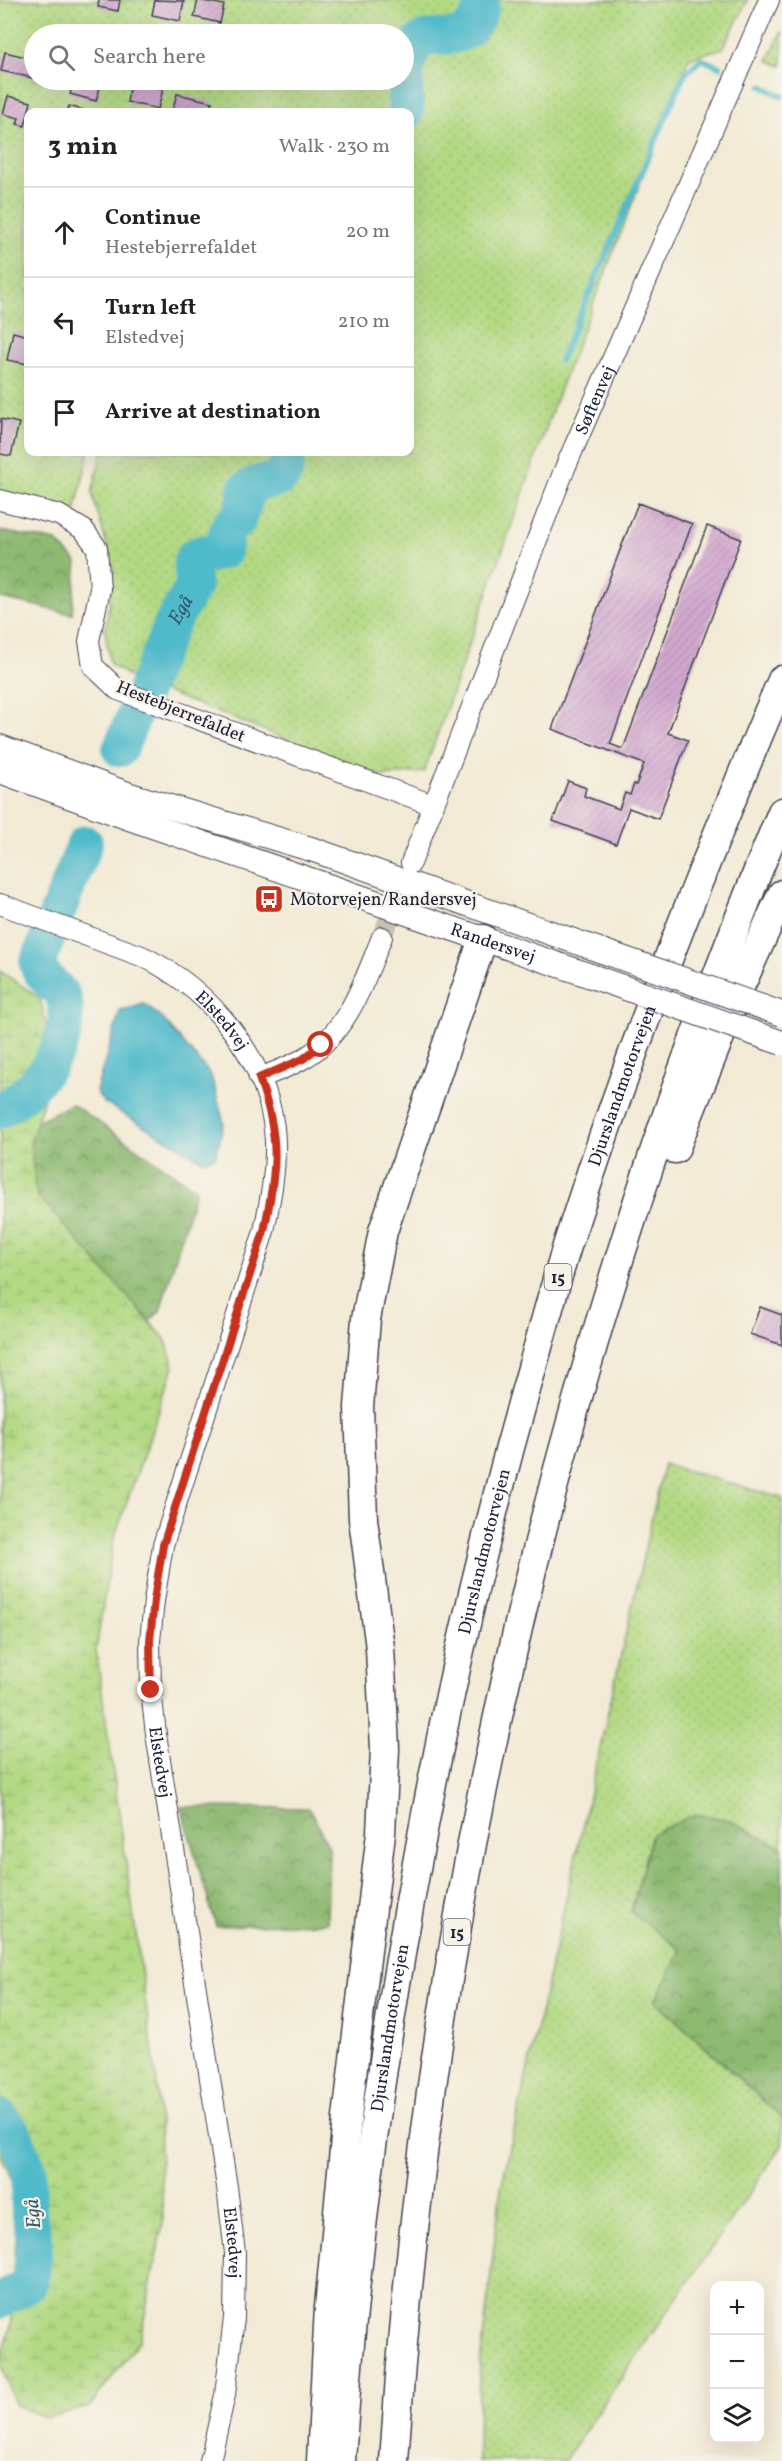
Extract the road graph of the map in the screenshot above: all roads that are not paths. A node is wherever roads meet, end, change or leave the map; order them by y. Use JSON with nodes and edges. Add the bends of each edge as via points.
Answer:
{"nodes":[{"id":1,"x":770,"y":0,"type":"edge"},
{"id":2,"x":0,"y":500,"type":"edge"},
{"id":3,"x":782,"y":680,"type":"edge"},
{"id":4,"x":0,"y":747,"type":"edge"},
{"id":5,"x":0,"y":771,"type":"edge"},
{"id":6,"x":433,"y":805,"type":"junction"},
{"id":7,"x":782,"y":812,"type":"edge"},
{"id":8,"x":411,"y":863,"type":"tunnel mouth"},
{"id":9,"x":782,"y":894,"type":"edge"},
{"id":10,"x":0,"y":904,"type":"edge"},
{"id":11,"x":487,"y":926,"type":"junction"},
{"id":12,"x":382,"y":937,"type":"tunnel mouth"},
{"id":13,"x":782,"y":1014,"type":"edge"},
{"id":14,"x":782,"y":1043,"type":"edge"},
{"id":15,"x":259,"y":1078,"type":"junction"},
{"id":16,"x":574,"y":1412,"type":"junction"},
{"id":17,"x":210,"y":2461,"type":"edge"},
{"id":18,"x":321,"y":2461,"type":"edge"},
{"id":19,"x":341,"y":2461,"type":"edge"},
{"id":20,"x":394,"y":2461,"type":"edge"}],
"edges":[{"from":1,"to":6,"type":"street","name":"Søftenvej","via":[[563,474]]},
{"from":2,"to":6,"type":"street","name":"Hestebjerrefaldet","via":[[59,515],[84,530],[97,548],[100,589],[89,641],[93,666],[118,690]]},
{"from":3,"to":19,"type":"highway","name":"Djurslandmotorvejen","number":"15","via":[[711,847],[601,1143],[499,1485],[437,1753],[378,2090],[346,2375]]},
{"from":4,"to":11,"type":"main road","name":"Randersvej","via":[[129,795],[314,850]]},
{"from":5,"to":11,"type":"main road","name":"Randersvej","via":[[129,818]]},
{"from":6,"to":8,"type":"street"},
{"from":7,"to":16,"type":"highway","number":"15","via":[[702,1018],[651,1164]]},
{"from":9,"to":16,"type":"highway","via":[[739,989]]},
{"from":10,"to":15,"type":"street","name":"Elstedvej","via":[[121,947],[180,977],[230,1026]]},
{"from":11,"to":13,"type":"main road","name":"Randersvej","bridge":true,"via":[[602,951]]},
{"from":11,"to":14,"type":"main road","name":"Randersvej","bridge":true,"via":[[591,976]]},
{"from":11,"to":18,"type":"highway","via":[[384,1231],[366,1319],[359,1407],[363,1519],[380,1648],[385,1749],[381,1833],[331,2284]]},
{"from":12,"to":15,"type":"street","via":[[343,1021],[303,1059]]},
{"from":15,"to":17,"type":"street","name":"Elstedvej","via":[[275,1139],[274,1183],[264,1231],[163,1545],[150,1641],[156,1734],[235,2253],[234,2318],[225,2395]]},
{"from":16,"to":20,"type":"highway","number":"15","via":[[508,1672],[453,1951],[426,2130]]}]}
